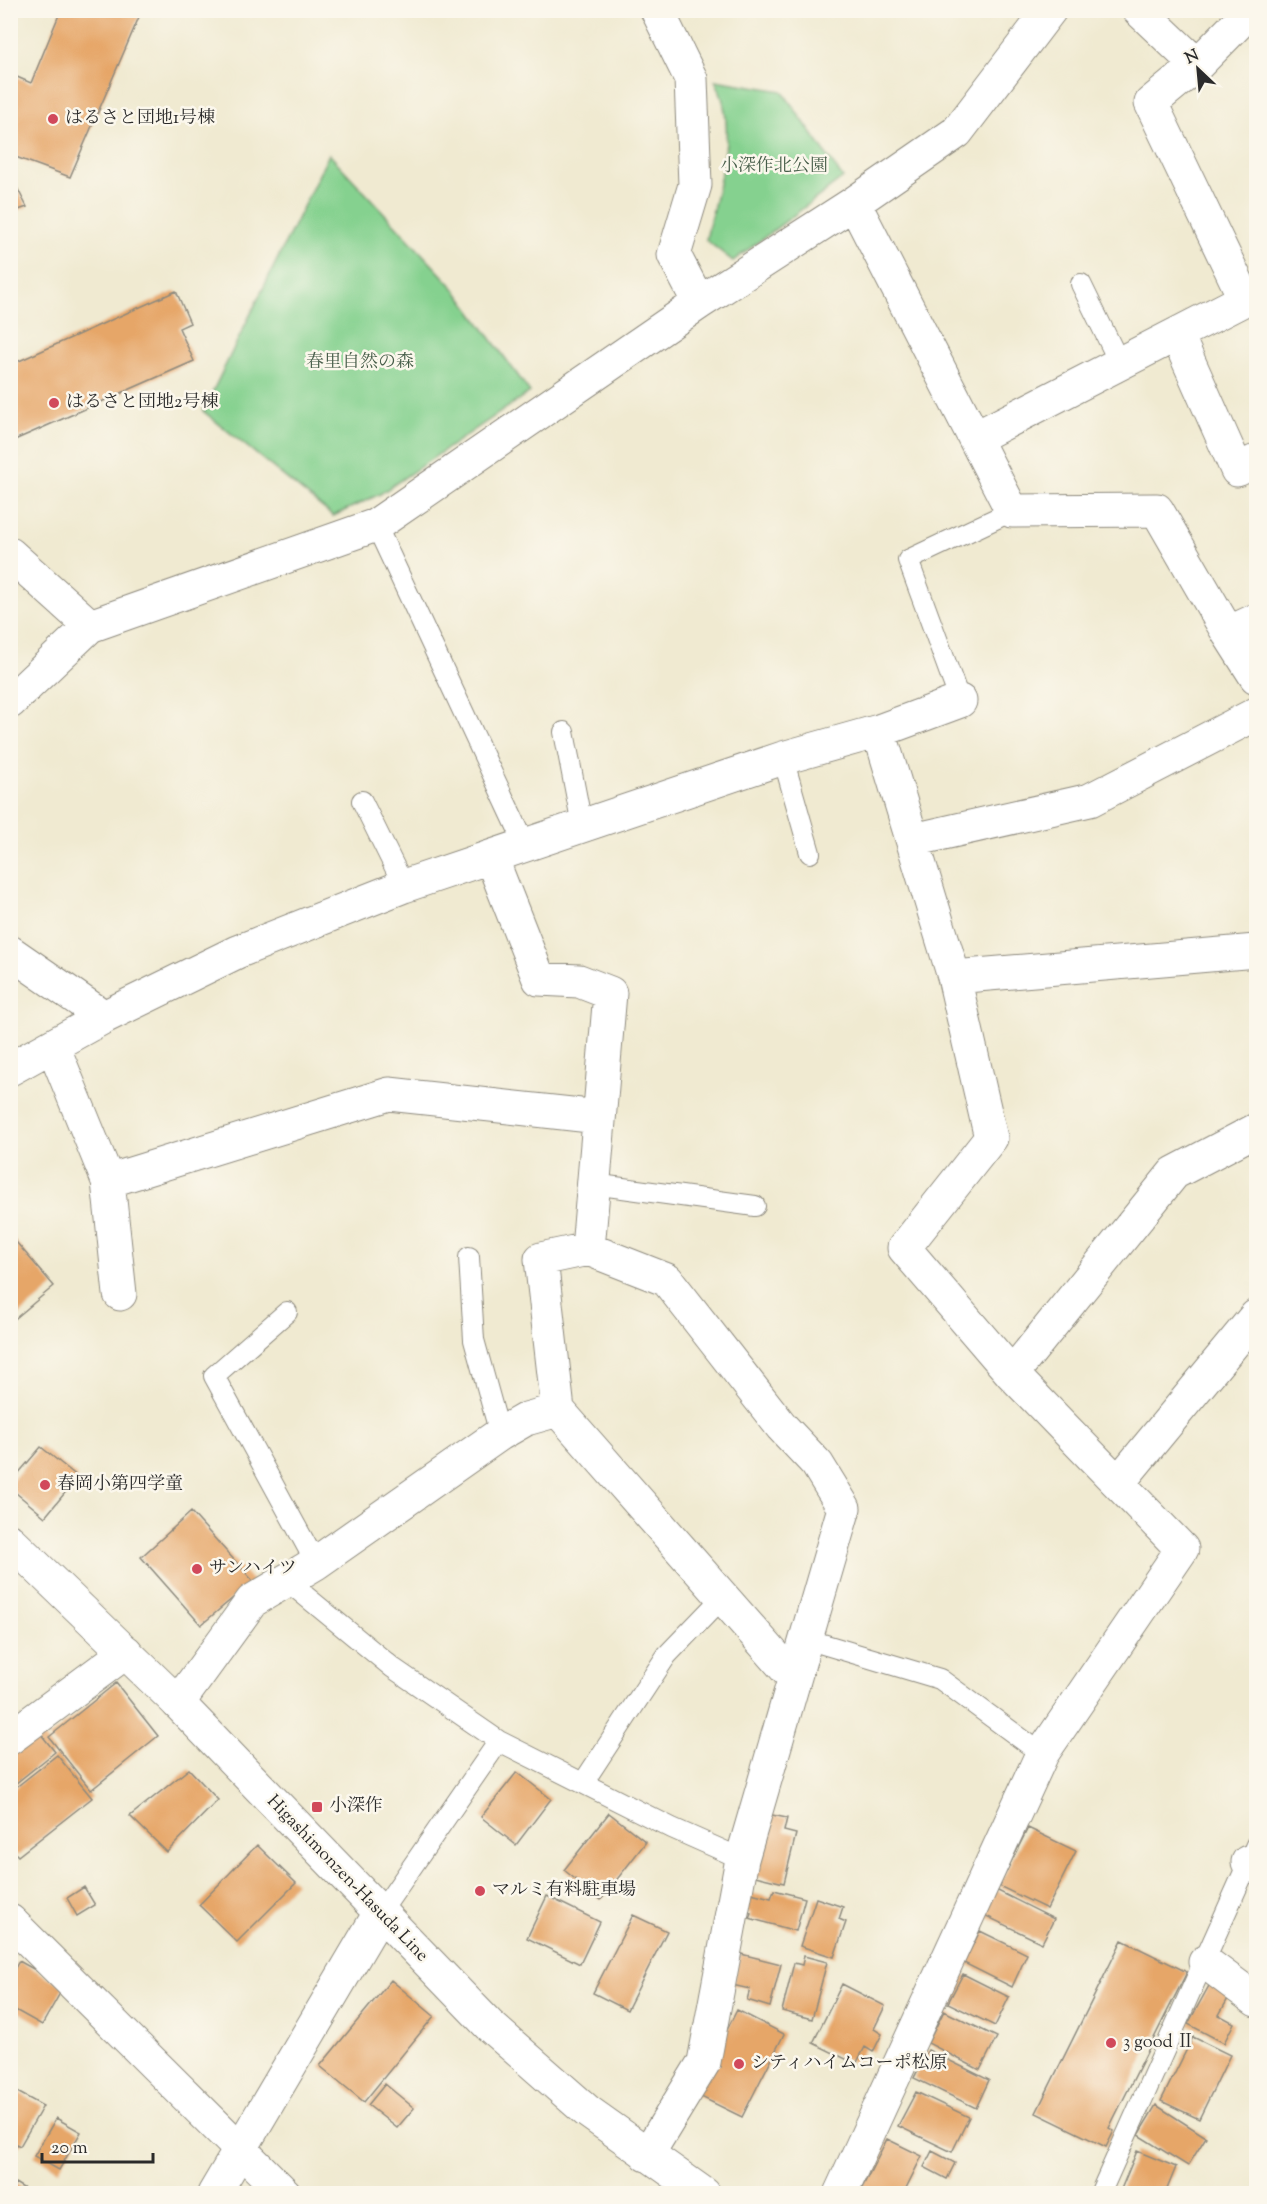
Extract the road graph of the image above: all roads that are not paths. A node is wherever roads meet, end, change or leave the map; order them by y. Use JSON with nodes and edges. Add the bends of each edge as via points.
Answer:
{"nodes":[{"id":1,"x":657,"y":10,"type":"edge"},
{"id":2,"x":1050,"y":10,"type":"edge"},
{"id":3,"x":1139,"y":10,"type":"edge"},
{"id":4,"x":1251,"y":10,"type":"edge"},
{"id":5,"x":1197,"y":65,"type":"junction"},
{"id":6,"x":854,"y":203,"type":"junction"},
{"id":7,"x":1081,"y":284,"type":"dead end"},
{"id":8,"x":699,"y":303,"type":"junction"},
{"id":9,"x":1177,"y":335,"type":"junction"},
{"id":10,"x":1120,"y":364,"type":"junction"},
{"id":11,"x":975,"y":438,"type":"junction"},
{"id":12,"x":1257,"y":461,"type":"edge"},
{"id":13,"x":1012,"y":511,"type":"junction"},
{"id":14,"x":376,"y":525,"type":"junction"},
{"id":15,"x":10,"y":554,"type":"edge"},
{"id":16,"x":90,"y":626,"type":"junction"},
{"id":17,"x":1242,"y":627,"type":"edge"},
{"id":18,"x":1257,"y":677,"type":"edge"},
{"id":19,"x":960,"y":701,"type":"joint"},
{"id":20,"x":10,"y":702,"type":"edge"},
{"id":21,"x":1257,"y":714,"type":"edge"},
{"id":22,"x":879,"y":731,"type":"junction"},
{"id":23,"x":564,"y":732,"type":"dead end"},
{"id":24,"x":783,"y":759,"type":"junction"},
{"id":25,"x":362,"y":801,"type":"dead end"},
{"id":26,"x":582,"y":825,"type":"junction"},
{"id":27,"x":913,"y":840,"type":"junction"},
{"id":28,"x":525,"y":843,"type":"junction"},
{"id":29,"x":810,"y":853,"type":"dead end"},
{"id":30,"x":490,"y":857,"type":"junction"},
{"id":31,"x":404,"y":886,"type":"junction"},
{"id":32,"x":1257,"y":951,"type":"edge"},
{"id":33,"x":10,"y":952,"type":"edge"},
{"id":34,"x":954,"y":976,"type":"junction"},
{"id":35,"x":104,"y":1017,"type":"junction"},
{"id":36,"x":53,"y":1046,"type":"junction"},
{"id":37,"x":10,"y":1069,"type":"edge"},
{"id":38,"x":599,"y":1117,"type":"junction"},
{"id":39,"x":1257,"y":1130,"type":"edge"},
{"id":40,"x":108,"y":1181,"type":"junction"},
{"id":41,"x":593,"y":1184,"type":"junction"},
{"id":42,"x":755,"y":1206,"type":"dead end"},
{"id":43,"x":588,"y":1249,"type":"junction"},
{"id":44,"x":469,"y":1257,"type":"dead end"},
{"id":45,"x":120,"y":1294,"type":"dead end"},
{"id":46,"x":287,"y":1312,"type":"dead end"},
{"id":47,"x":1257,"y":1316,"type":"edge"},
{"id":48,"x":1012,"y":1374,"type":"junction"},
{"id":49,"x":558,"y":1410,"type":"junction"},
{"id":50,"x":500,"y":1434,"type":"junction"},
{"id":51,"x":1118,"y":1483,"type":"junction"},
{"id":52,"x":10,"y":1541,"type":"edge"},
{"id":53,"x":316,"y":1563,"type":"junction"},
{"id":54,"x":286,"y":1580,"type":"junction"},
{"id":55,"x":723,"y":1598,"type":"junction"},
{"id":56,"x":806,"y":1639,"type":"junction"},
{"id":57,"x":126,"y":1652,"type":"junction"},
{"id":58,"x":794,"y":1678,"type":"junction"},
{"id":59,"x":178,"y":1703,"type":"junction"},
{"id":60,"x":10,"y":1738,"type":"edge"},
{"id":61,"x":500,"y":1742,"type":"junction"},
{"id":62,"x":1042,"y":1754,"type":"junction"},
{"id":63,"x":583,"y":1783,"type":"junction"},
{"id":64,"x":1254,"y":1858,"type":"edge"},
{"id":65,"x":742,"y":1859,"type":"junction"},
{"id":66,"x":380,"y":1913,"type":"junction"},
{"id":67,"x":12,"y":1926,"type":"edge"},
{"id":68,"x":1205,"y":1962,"type":"junction"},
{"id":69,"x":1257,"y":2000,"type":"edge"},
{"id":70,"x":240,"y":2151,"type":"junction"},
{"id":71,"x":647,"y":2155,"type":"junction"},
{"id":72,"x":214,"y":2193,"type":"edge"},
{"id":73,"x":285,"y":2193,"type":"edge"},
{"id":74,"x":704,"y":2193,"type":"edge"},
{"id":75,"x":840,"y":2193,"type":"edge"},
{"id":76,"x":1100,"y":2193,"type":"edge"}],
"edges":[{"from":1,"to":8,"type":"street","via":[[691,79],[695,185],[675,255]]},
{"from":2,"to":6,"type":"street","via":[[957,132]]},
{"from":3,"to":5,"type":"street"},
{"from":4,"to":5,"type":"street"},
{"from":5,"to":9,"type":"street","via":[[1151,103],[1245,299]]},
{"from":6,"to":8,"type":"street"},
{"from":6,"to":11,"type":"street"},
{"from":7,"to":10,"type":"lane"},
{"from":8,"to":14,"type":"street"},
{"from":9,"to":10,"type":"street"},
{"from":9,"to":12,"type":"street","via":[[1237,470]]},
{"from":10,"to":11,"type":"street"},
{"from":11,"to":13,"type":"street"},
{"from":13,"to":17,"type":"street","via":[[1157,510]]},
{"from":13,"to":19,"type":"lane","via":[[908,560]]},
{"from":14,"to":16,"type":"street"},
{"from":14,"to":28,"type":"lane"},
{"from":15,"to":16,"type":"street"},
{"from":16,"to":20,"type":"street"},
{"from":17,"to":18,"type":"street"},
{"from":19,"to":22,"type":"street"},
{"from":21,"to":27,"type":"street","via":[[1090,800]]},
{"from":22,"to":24,"type":"street"},
{"from":22,"to":27,"type":"street"},
{"from":23,"to":26,"type":"lane"},
{"from":24,"to":26,"type":"street"},
{"from":24,"to":29,"type":"lane"},
{"from":25,"to":31,"type":"lane"},
{"from":26,"to":28,"type":"street"},
{"from":27,"to":34,"type":"street"},
{"from":28,"to":30,"type":"street"},
{"from":30,"to":31,"type":"street"},
{"from":30,"to":38,"type":"street","via":[[539,979],[579,981],[610,993]]},
{"from":31,"to":35,"type":"street","via":[[237,952]]},
{"from":32,"to":34,"type":"street"},
{"from":33,"to":35,"type":"street"},
{"from":34,"to":48,"type":"street","via":[[991,1138],[904,1248]]},
{"from":35,"to":36,"type":"street"},
{"from":36,"to":37,"type":"street"},
{"from":36,"to":40,"type":"street"},
{"from":38,"to":40,"type":"street","via":[[389,1094]]},
{"from":38,"to":41,"type":"street"},
{"from":39,"to":48,"type":"street","via":[[1174,1173]]},
{"from":40,"to":45,"type":"street"},
{"from":41,"to":42,"type":"lane"},
{"from":41,"to":43,"type":"street"},
{"from":43,"to":49,"type":"street","via":[[541,1259]]},
{"from":43,"to":56,"type":"street","via":[[667,1280],[782,1428],[817,1464],[844,1508]]},
{"from":44,"to":50,"type":"lane","via":[[474,1340]]},
{"from":46,"to":53,"type":"lane","via":[[214,1376]]},
{"from":47,"to":51,"type":"street"},
{"from":48,"to":51,"type":"street"},
{"from":49,"to":50,"type":"street","via":[[526,1419]]},
{"from":49,"to":55,"type":"street"},
{"from":50,"to":53,"type":"street"},
{"from":51,"to":62,"type":"street","via":[[1182,1549]]},
{"from":52,"to":57,"type":"street","name":"Higashimonzen-Hasuda Line"},
{"from":53,"to":54,"type":"street"},
{"from":54,"to":59,"type":"street","via":[[252,1601]]},
{"from":54,"to":61,"type":"lane","via":[[393,1668]]},
{"from":55,"to":58,"type":"street"},
{"from":55,"to":63,"type":"lane","via":[[667,1655]]},
{"from":56,"to":58,"type":"street"},
{"from":56,"to":62,"type":"lane","via":[[940,1679]]},
{"from":57,"to":59,"type":"street","name":"Higashimonzen-Hasuda Line"},
{"from":57,"to":60,"type":"street"},
{"from":58,"to":65,"type":"street"},
{"from":59,"to":66,"type":"street","name":"Higashimonzen-Hasuda Line"},
{"from":61,"to":63,"type":"lane"},
{"from":61,"to":66,"type":"lane"},
{"from":62,"to":75,"type":"street"},
{"from":63,"to":65,"type":"lane"},
{"from":64,"to":68,"type":"lane"},
{"from":65,"to":71,"type":"street","via":[[704,2062]]},
{"from":66,"to":70,"type":"street"},
{"from":66,"to":71,"type":"street","name":"Higashimonzen-Hasuda Line","via":[[489,2025],[542,2073]]},
{"from":67,"to":70,"type":"street"},
{"from":68,"to":69,"type":"street"},
{"from":68,"to":76,"type":"lane"},
{"from":70,"to":72,"type":"street"},
{"from":70,"to":73,"type":"street"},
{"from":71,"to":74,"type":"street","name":"Higashimonzen-Hasuda Line"}]}
